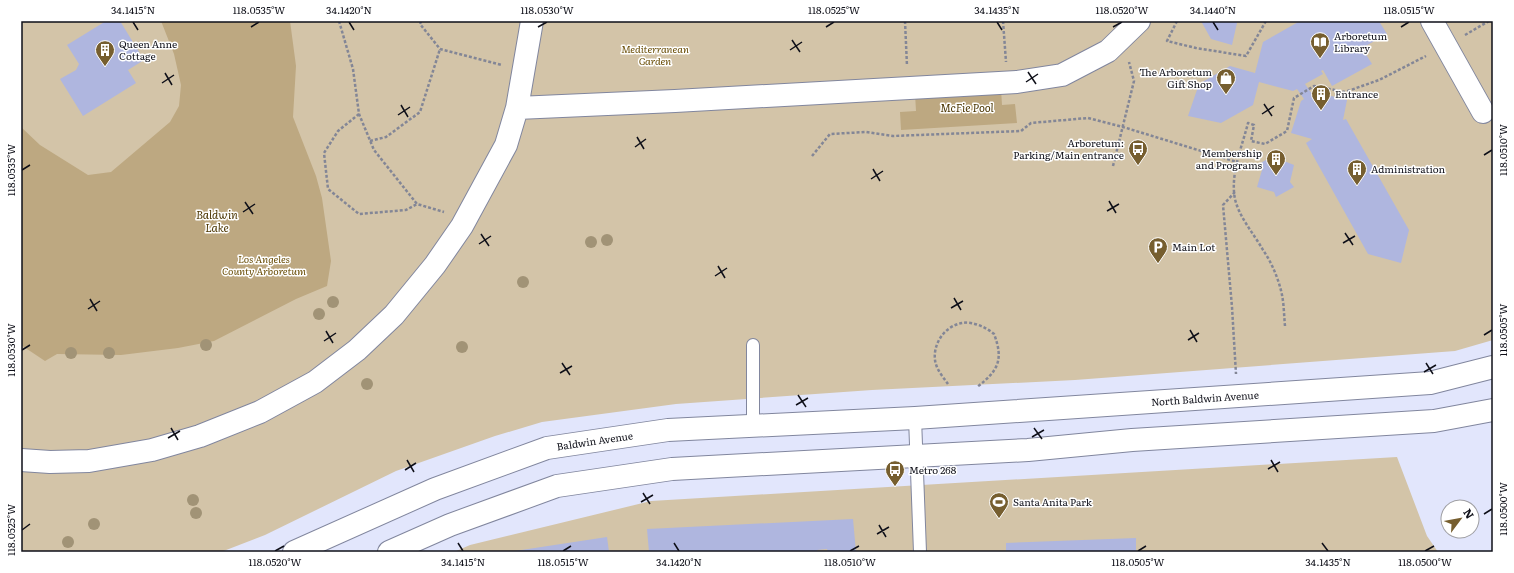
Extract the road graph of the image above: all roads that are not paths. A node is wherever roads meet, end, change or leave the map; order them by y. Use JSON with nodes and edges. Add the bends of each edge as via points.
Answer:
{"nodes":[{"id":1,"x":532,"y":21,"type":"edge"},
{"id":2,"x":1139,"y":21,"type":"edge"},
{"id":3,"x":1432,"y":21,"type":"edge"},
{"id":4,"x":517,"y":108,"type":"junction"},
{"id":5,"x":1483,"y":112,"type":"dead end"},
{"id":6,"x":753,"y":345,"type":"dead end"},
{"id":7,"x":1493,"y":367,"type":"edge"},
{"id":8,"x":1493,"y":410,"type":"edge"},
{"id":9,"x":915,"y":418,"type":"junction"},
{"id":10,"x":753,"y":426,"type":"junction"},
{"id":11,"x":916,"y":456,"type":"junction"},
{"id":12,"x":21,"y":460,"type":"edge"},
{"id":13,"x":294,"y":552,"type":"edge"},
{"id":14,"x":389,"y":552,"type":"edge"},
{"id":15,"x":920,"y":552,"type":"edge"}],
"edges":[{"from":1,"to":4,"type":"main road"},
{"from":2,"to":4,"type":"main road","via":[[1108,51],[1062,75],[1008,82]]},
{"from":3,"to":5,"type":"main road"},
{"from":4,"to":12,"type":"main road","via":[[506,145],[466,218],[435,265],[394,315],[357,350],[315,382],[260,412],[200,436],[152,450],[89,461]]},
{"from":6,"to":10,"type":"lane"},
{"from":7,"to":9,"type":"main road","name":"North Baldwin Avenue","via":[[1430,383]]},
{"from":8,"to":11,"type":"main road","via":[[1434,421]]},
{"from":9,"to":10,"type":"main road","name":"Baldwin Avenue"},
{"from":9,"to":11,"type":"lane"},
{"from":10,"to":13,"type":"main road","name":"Baldwin Avenue","via":[[668,430],[547,448],[435,489]]},
{"from":11,"to":14,"type":"main road","via":[[672,469],[557,486],[450,525]]},
{"from":11,"to":15,"type":"lane"}]}
